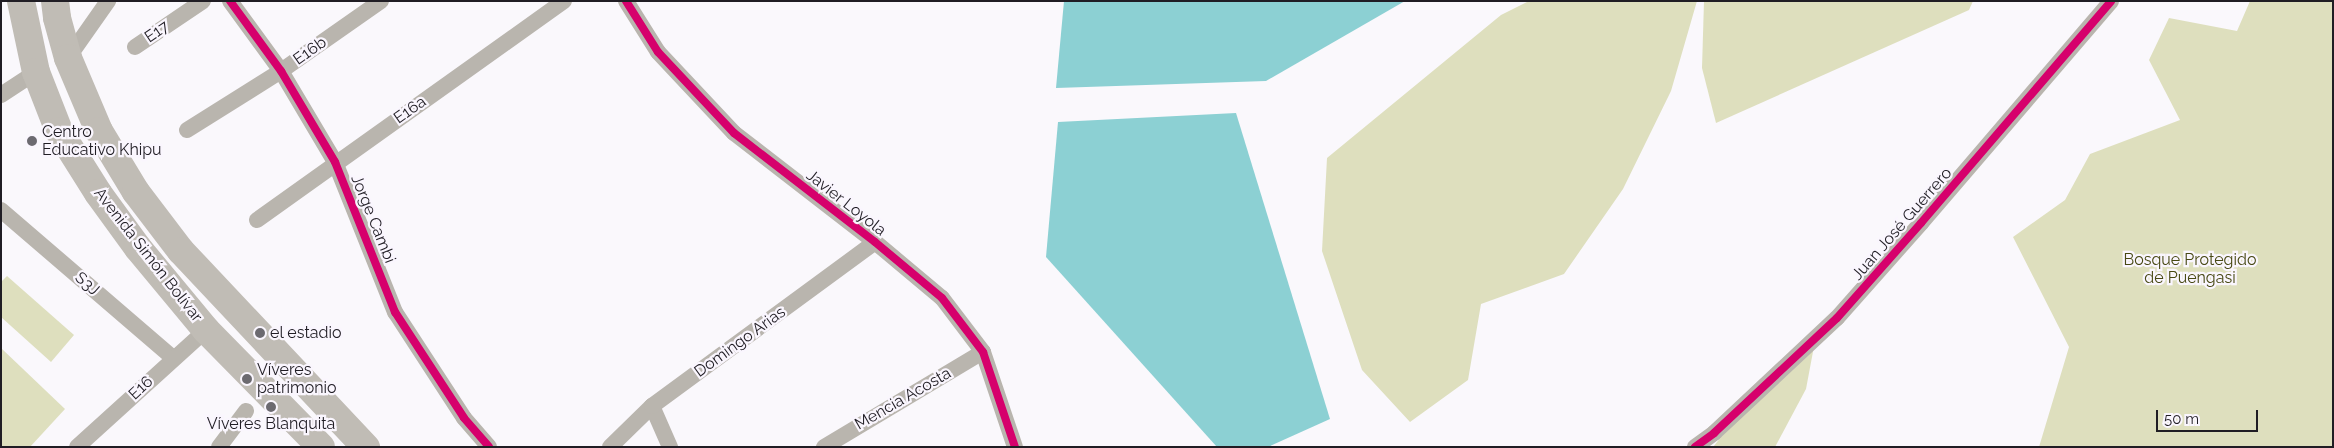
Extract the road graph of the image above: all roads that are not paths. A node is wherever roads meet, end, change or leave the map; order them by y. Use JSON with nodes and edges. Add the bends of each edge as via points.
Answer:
{"nodes":[{"id":1,"x":21,"y":1,"type":"edge"},
{"id":2,"x":55,"y":1,"type":"edge"},
{"id":3,"x":108,"y":1,"type":"edge"},
{"id":4,"x":203,"y":1,"type":"edge"},
{"id":5,"x":230,"y":1,"type":"edge"},
{"id":6,"x":381,"y":1,"type":"edge"},
{"id":7,"x":564,"y":1,"type":"edge"},
{"id":8,"x":626,"y":1,"type":"edge"},
{"id":9,"x":2111,"y":1,"type":"edge"},
{"id":10,"x":135,"y":47,"type":"dead end"},
{"id":11,"x":68,"y":58,"type":"junction"},
{"id":12,"x":281,"y":71,"type":"junction"},
{"id":13,"x":36,"y":72,"type":"junction"},
{"id":14,"x":1,"y":95,"type":"edge"},
{"id":15,"x":187,"y":130,"type":"dead end"},
{"id":16,"x":335,"y":162,"type":"junction"},
{"id":17,"x":1,"y":210,"type":"edge"},
{"id":18,"x":257,"y":220,"type":"dead end"},
{"id":19,"x":875,"y":242,"type":"junction"},
{"id":20,"x":206,"y":330,"type":"junction"},
{"id":21,"x":983,"y":352,"type":"junction"},
{"id":22,"x":173,"y":358,"type":"junction"},
{"id":23,"x":652,"y":406,"type":"junction"},
{"id":24,"x":246,"y":411,"type":"dead end"},
{"id":25,"x":842,"y":441,"type":"edge"},
{"id":26,"x":85,"y":445,"type":"edge"},
{"id":27,"x":218,"y":447,"type":"edge"},
{"id":28,"x":321,"y":447,"type":"edge"},
{"id":29,"x":366,"y":447,"type":"edge"},
{"id":30,"x":489,"y":447,"type":"edge"},
{"id":31,"x":610,"y":447,"type":"edge"},
{"id":32,"x":670,"y":447,"type":"edge"},
{"id":33,"x":824,"y":447,"type":"edge"},
{"id":34,"x":1015,"y":447,"type":"edge"},
{"id":35,"x":1695,"y":447,"type":"edge"}],
"edges":[{"from":1,"to":13,"type":"highway","name":"Avenida Simón Bolívar"},
{"from":2,"to":11,"type":"highway","name":"Avenida Simón Bolívar"},
{"from":3,"to":11,"type":"street"},
{"from":4,"to":10,"type":"street","name":"E17"},
{"from":5,"to":12,"type":"street","name":"Jorge Cambi"},
{"from":6,"to":12,"type":"street","name":"E16b"},
{"from":7,"to":16,"type":"street","name":"E16a"},
{"from":8,"to":19,"type":"street","name":"Javier Loyola","via":[[658,52],[734,133]]},
{"from":9,"to":35,"type":"street","name":"Juan José Guerrero","via":[[1837,318]]},
{"from":11,"to":29,"type":"highway","name":"Avenida Simón Bolívar","via":[[99,131],[136,192],[181,251]]},
{"from":12,"to":15,"type":"street","name":"E16b"},
{"from":12,"to":16,"type":"street","name":"Jorge Cambi"},
{"from":13,"to":14,"type":"street"},
{"from":13,"to":20,"type":"highway","name":"Avenida Simón Bolívar","via":[[58,131],[98,193],[138,248]]},
{"from":16,"to":18,"type":"street","name":"E16a"},
{"from":16,"to":30,"type":"street","name":"Jorge Cambi","via":[[395,312],[464,418]]},
{"from":17,"to":22,"type":"street","name":"S3J"},
{"from":19,"to":21,"type":"street","name":"Javier Loyola","via":[[942,298]]},
{"from":19,"to":23,"type":"street","name":"Domingo Arias"},
{"from":20,"to":22,"type":"street","name":"E16"},
{"from":20,"to":28,"type":"highway","name":"Avenida Simón Bolívar"},
{"from":21,"to":25,"type":"street","name":"Mencia Acosta"},
{"from":21,"to":34,"type":"street","name":"Javier Loyola"},
{"from":22,"to":26,"type":"street","name":"E16"},
{"from":23,"to":31,"type":"street","name":"Domingo Arias"},
{"from":23,"to":32,"type":"street"},
{"from":24,"to":27,"type":"street"},
{"from":25,"to":33,"type":"street","name":"Mencia Acosta"}]}
